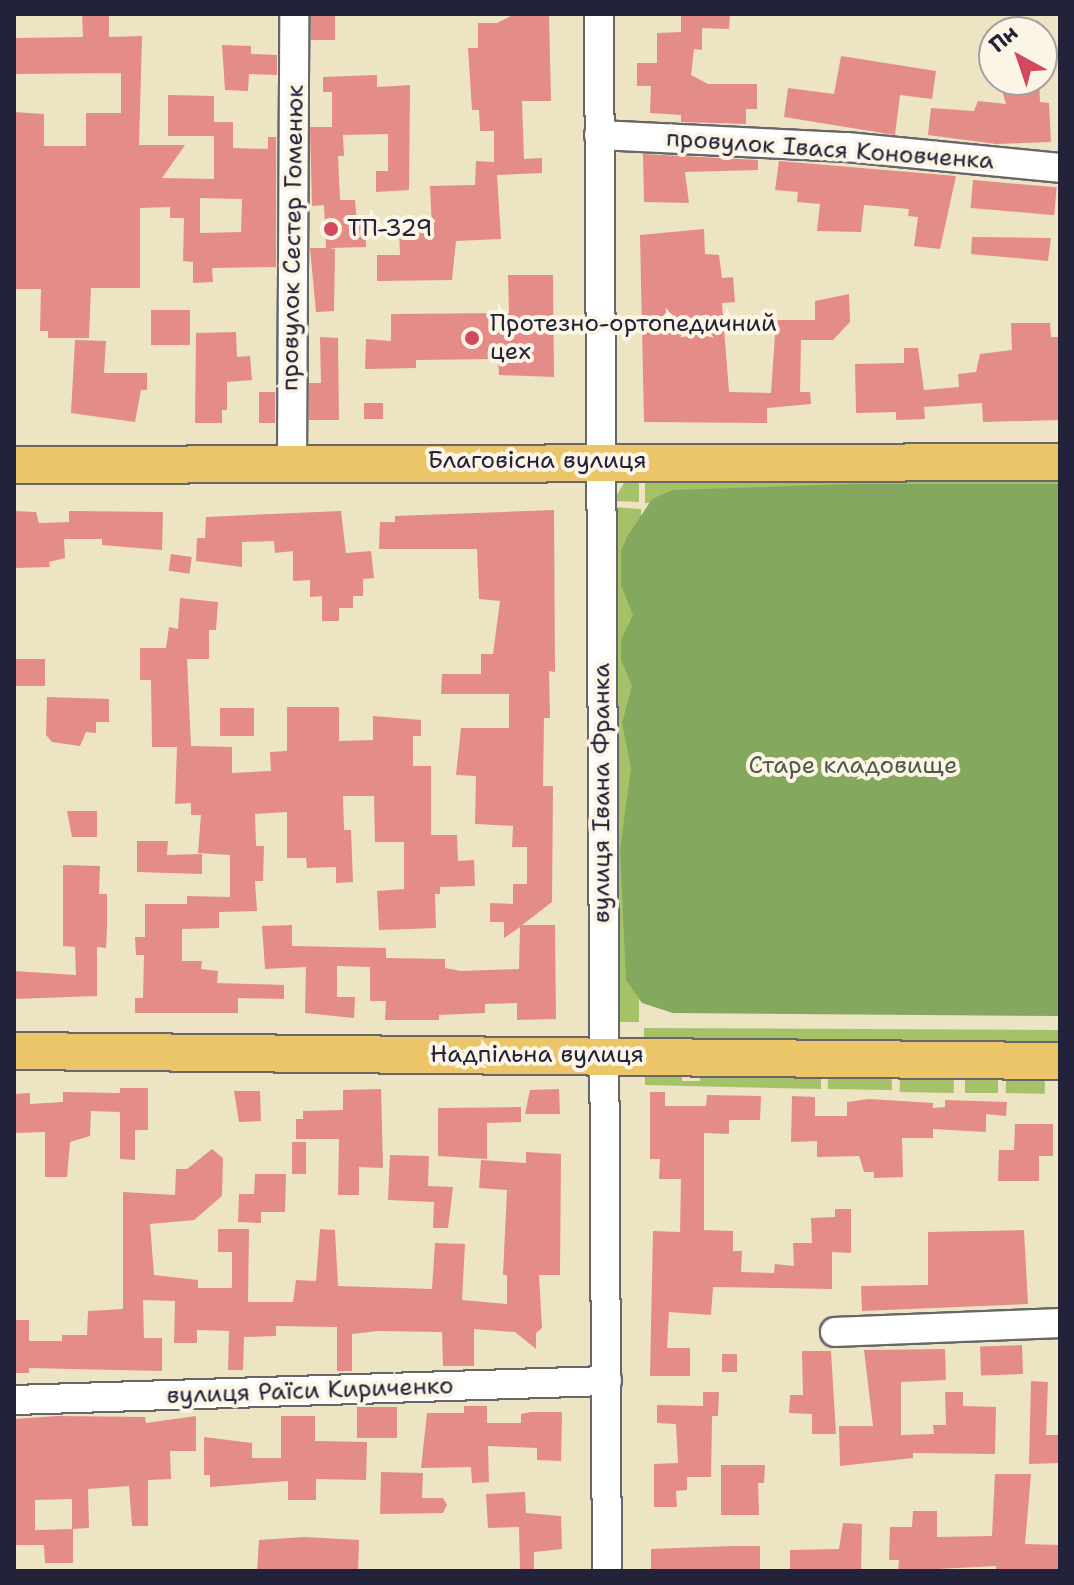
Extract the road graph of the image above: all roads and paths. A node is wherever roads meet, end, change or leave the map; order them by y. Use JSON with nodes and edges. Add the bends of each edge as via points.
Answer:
{"nodes":[{"id":1,"x":294,"y":14,"type":"edge"},
{"id":2,"x":599,"y":14,"type":"edge"},
{"id":3,"x":599,"y":135,"type":"junction"},
{"id":4,"x":1060,"y":168,"type":"edge"},
{"id":5,"x":601,"y":461,"type":"junction"},
{"id":6,"x":292,"y":462,"type":"junction"},
{"id":7,"x":1060,"y":462,"type":"edge"},
{"id":8,"x":14,"y":465,"type":"edge"},
{"id":9,"x":14,"y":1051,"type":"edge"},
{"id":10,"x":604,"y":1056,"type":"junction"},
{"id":11,"x":1060,"y":1061,"type":"edge"},
{"id":12,"x":1060,"y":1323,"type":"edge"},
{"id":13,"x":835,"y":1332,"type":"dead end"},
{"id":14,"x":607,"y":1381,"type":"junction"},
{"id":15,"x":14,"y":1400,"type":"edge"},
{"id":16,"x":607,"y":1571,"type":"edge"}],
"edges":[{"from":1,"to":6,"type":"street","name":"провулок Сестер Гоменюк"},
{"from":2,"to":3,"type":"street","name":"вулиця Івана Франка"},
{"from":3,"to":4,"type":"street","name":"провулок Івася Коновченка","via":[[847,147]]},
{"from":3,"to":5,"type":"street","name":"вулиця Івана Франка"},
{"from":5,"to":6,"type":"main road","name":"Благовісна вулиця"},
{"from":5,"to":7,"type":"main road","name":"Благовісна вулиця"},
{"from":5,"to":10,"type":"street","name":"вулиця Івана Франка"},
{"from":6,"to":8,"type":"main road","name":"Благовісна вулиця"},
{"from":9,"to":10,"type":"main road","name":"Надпільна вулиця"},
{"from":10,"to":11,"type":"main road","name":"Надпільна вулиця"},
{"from":10,"to":14,"type":"street","name":"вулиця Івана Франка"},
{"from":12,"to":13,"type":"street"},
{"from":14,"to":15,"type":"street","name":"вулиця Раїси Кириченко"},
{"from":14,"to":16,"type":"street","name":"вулиця Івана Франка"}]}
